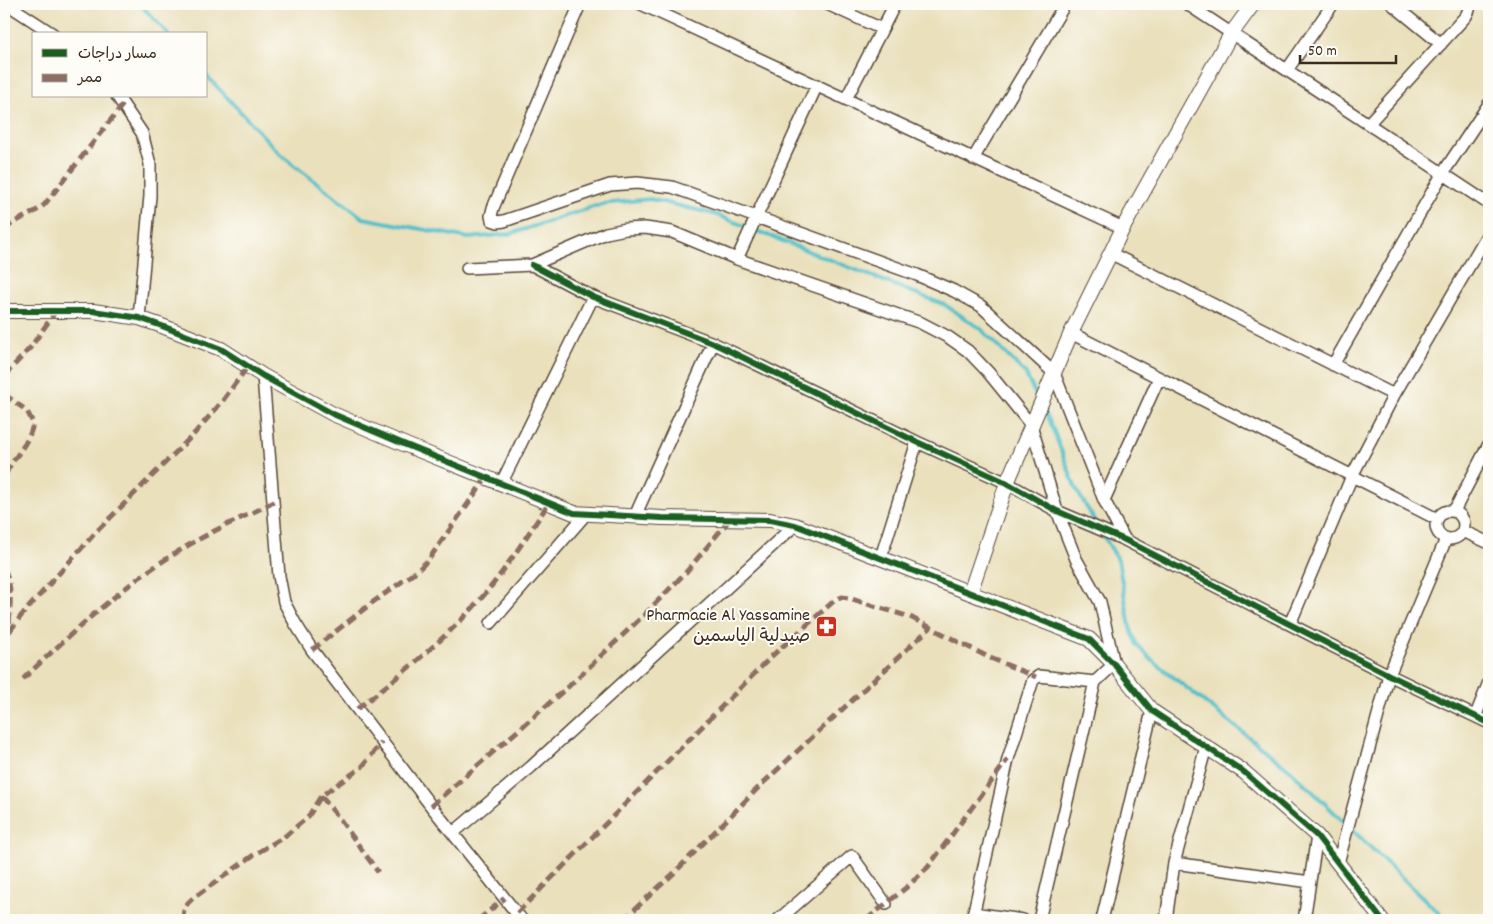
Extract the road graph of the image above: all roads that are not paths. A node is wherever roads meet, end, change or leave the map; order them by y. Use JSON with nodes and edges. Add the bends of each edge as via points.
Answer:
{"nodes":[{"id":1,"x":7,"y":4,"type":"edge"},
{"id":2,"x":580,"y":4,"type":"edge"},
{"id":3,"x":642,"y":4,"type":"edge"},
{"id":4,"x":827,"y":4,"type":"edge"},
{"id":5,"x":895,"y":4,"type":"edge"},
{"id":6,"x":1065,"y":4,"type":"edge"},
{"id":7,"x":1187,"y":4,"type":"edge"},
{"id":8,"x":1253,"y":4,"type":"edge"},
{"id":9,"x":1333,"y":4,"type":"edge"},
{"id":10,"x":1392,"y":4,"type":"edge"},
{"id":11,"x":1470,"y":4,"type":"edge"},
{"id":12,"x":882,"y":29,"type":"junction"},
{"id":13,"x":50,"y":32,"type":"edge"},
{"id":14,"x":1231,"y":34,"type":"junction"},
{"id":15,"x":1441,"y":44,"type":"junction"},
{"id":16,"x":1286,"y":70,"type":"junction"},
{"id":17,"x":817,"y":85,"type":"junction"},
{"id":18,"x":119,"y":98,"type":"edge"},
{"id":19,"x":846,"y":99,"type":"junction"},
{"id":20,"x":1489,"y":104,"type":"edge"},
{"id":21,"x":1368,"y":124,"type":"junction"},
{"id":22,"x":973,"y":159,"type":"junction"},
{"id":23,"x":1443,"y":173,"type":"junction"},
{"id":24,"x":1489,"y":204,"type":"edge"},
{"id":25,"x":755,"y":219,"type":"junction"},
{"id":26,"x":1123,"y":228,"type":"junction"},
{"id":27,"x":1489,"y":232,"type":"edge"},
{"id":28,"x":1110,"y":253,"type":"junction"},
{"id":29,"x":737,"y":259,"type":"junction"},
{"id":30,"x":532,"y":264,"type":"junction"},
{"id":31,"x":467,"y":268,"type":"dead end"},
{"id":32,"x":592,"y":297,"type":"junction"},
{"id":33,"x":4,"y":311,"type":"edge"},
{"id":34,"x":139,"y":318,"type":"junction"},
{"id":35,"x":1071,"y":333,"type":"junction"},
{"id":36,"x":714,"y":343,"type":"junction"},
{"id":37,"x":1333,"y":365,"type":"junction"},
{"id":38,"x":264,"y":376,"type":"junction"},
{"id":39,"x":1158,"y":378,"type":"junction"},
{"id":40,"x":1051,"y":379,"type":"junction"},
{"id":41,"x":1394,"y":395,"type":"junction"},
{"id":42,"x":1034,"y":420,"type":"junction"},
{"id":43,"x":917,"y":442,"type":"junction"},
{"id":44,"x":1489,"y":444,"type":"edge"},
{"id":45,"x":1352,"y":476,"type":"junction"},
{"id":46,"x":1006,"y":483,"type":"junction"},
{"id":47,"x":501,"y":484,"type":"junction"},
{"id":48,"x":1104,"y":500,"type":"junction"},
{"id":49,"x":1057,"y":511,"type":"junction"},
{"id":50,"x":1454,"y":511,"type":"junction"},
{"id":51,"x":586,"y":514,"type":"junction"},
{"id":52,"x":635,"y":516,"type":"junction"},
{"id":53,"x":1436,"y":519,"type":"junction"},
{"id":54,"x":795,"y":525,"type":"junction"},
{"id":55,"x":1463,"y":532,"type":"junction"},
{"id":56,"x":1446,"y":539,"type":"junction"},
{"id":57,"x":1125,"y":540,"type":"junction"},
{"id":58,"x":1489,"y":543,"type":"edge"},
{"id":59,"x":881,"y":557,"type":"junction"},
{"id":60,"x":970,"y":593,"type":"junction"},
{"id":61,"x":491,"y":624,"type":"dead end"},
{"id":62,"x":1290,"y":624,"type":"junction"},
{"id":63,"x":1114,"y":664,"type":"junction"},
{"id":64,"x":1389,"y":674,"type":"junction"},
{"id":65,"x":1095,"y":682,"type":"junction"},
{"id":66,"x":1489,"y":682,"type":"edge"},
{"id":67,"x":1152,"y":711,"type":"junction"},
{"id":68,"x":1476,"y":715,"type":"junction"},
{"id":69,"x":1489,"y":723,"type":"edge"},
{"id":70,"x":1206,"y":747,"type":"junction"},
{"id":71,"x":453,"y":833,"type":"junction"},
{"id":72,"x":1317,"y":836,"type":"junction"},
{"id":73,"x":1174,"y":863,"type":"junction"},
{"id":74,"x":1338,"y":863,"type":"junction"},
{"id":75,"x":1310,"y":882,"type":"junction"},
{"id":76,"x":886,"y":904,"type":"dead end"},
{"id":77,"x":972,"y":917,"type":"edge"},
{"id":78,"x":522,"y":920,"type":"edge"},
{"id":79,"x":778,"y":920,"type":"edge"},
{"id":80,"x":1023,"y":920,"type":"edge"},
{"id":81,"x":1039,"y":920,"type":"edge"},
{"id":82,"x":1102,"y":920,"type":"edge"},
{"id":83,"x":1166,"y":920,"type":"edge"},
{"id":84,"x":1304,"y":920,"type":"edge"},
{"id":85,"x":1382,"y":920,"type":"edge"}],
"edges":[{"from":1,"to":13,"type":"street"},
{"from":2,"to":25,"type":"street","via":[[493,208],[492,220],[504,221],[610,186],[637,183],[672,188]]},
{"from":3,"to":17,"type":"street"},
{"from":4,"to":12,"type":"street"},
{"from":5,"to":12,"type":"street"},
{"from":6,"to":22,"type":"street"},
{"from":7,"to":14,"type":"street"},
{"from":8,"to":14,"type":"street"},
{"from":9,"to":16,"type":"street"},
{"from":10,"to":15,"type":"street"},
{"from":11,"to":15,"type":"street","via":[[1466,16]]},
{"from":12,"to":19,"type":"street"},
{"from":14,"to":16,"type":"street"},
{"from":14,"to":26,"type":"street"},
{"from":15,"to":21,"type":"street"},
{"from":16,"to":21,"type":"street"},
{"from":17,"to":19,"type":"street"},
{"from":17,"to":25,"type":"street"},
{"from":18,"to":34,"type":"street","via":[[142,133],[150,164]]},
{"from":19,"to":22,"type":"street"},
{"from":20,"to":23,"type":"street"},
{"from":21,"to":23,"type":"street"},
{"from":22,"to":26,"type":"street"},
{"from":23,"to":24,"type":"street"},
{"from":23,"to":37,"type":"street"},
{"from":25,"to":29,"type":"street"},
{"from":25,"to":40,"type":"street","via":[[954,291],[981,306]]},
{"from":26,"to":28,"type":"street"},
{"from":27,"to":41,"type":"street"},
{"from":28,"to":35,"type":"street"},
{"from":28,"to":37,"type":"street"},
{"from":29,"to":30,"type":"street","via":[[672,232],[646,228],[606,233]]},
{"from":29,"to":42,"type":"street","via":[[921,323],[948,337],[968,351]]},
{"from":30,"to":31,"type":"street"},
{"from":30,"to":32,"type":"street"},
{"from":32,"to":36,"type":"street"},
{"from":32,"to":47,"type":"street"},
{"from":33,"to":34,"type":"street","via":[[93,312]]},
{"from":34,"to":38,"type":"street","via":[[220,349]]},
{"from":35,"to":39,"type":"street"},
{"from":35,"to":40,"type":"street"},
{"from":36,"to":43,"type":"street"},
{"from":36,"to":52,"type":"street"},
{"from":37,"to":41,"type":"street"},
{"from":38,"to":47,"type":"street","via":[[333,414]]},
{"from":38,"to":71,"type":"street","via":[[279,576],[284,602],[312,650]]},
{"from":39,"to":45,"type":"street"},
{"from":39,"to":48,"type":"street"},
{"from":40,"to":42,"type":"street"},
{"from":40,"to":48,"type":"street"},
{"from":41,"to":45,"type":"street"},
{"from":42,"to":46,"type":"street"},
{"from":42,"to":49,"type":"street"},
{"from":43,"to":46,"type":"street"},
{"from":43,"to":59,"type":"street"},
{"from":44,"to":50,"type":"street"},
{"from":45,"to":53,"type":"street"},
{"from":45,"to":62,"type":"street"},
{"from":46,"to":49,"type":"street"},
{"from":46,"to":60,"type":"street"},
{"from":47,"to":51,"type":"street","via":[[574,513]]},
{"from":48,"to":57,"type":"street"},
{"from":49,"to":57,"type":"street"},
{"from":49,"to":63,"type":"street","via":[[1076,559],[1100,602]]},
{"from":50,"to":53,"type":"street","via":[[1444,512]]},
{"from":50,"to":55,"type":"street","via":[[1462,517]]},
{"from":51,"to":52,"type":"street"},
{"from":51,"to":61,"type":"street"},
{"from":52,"to":54,"type":"street","via":[[770,520]]},
{"from":53,"to":56,"type":"street","via":[[1438,534]]},
{"from":54,"to":59,"type":"street"},
{"from":54,"to":71,"type":"street","via":[[538,760]]},
{"from":55,"to":56,"type":"street","via":[[1456,538]]},
{"from":55,"to":58,"type":"street"},
{"from":56,"to":64,"type":"street"},
{"from":57,"to":62,"type":"street"},
{"from":59,"to":60,"type":"street"},
{"from":60,"to":63,"type":"street","via":[[1089,639]]},
{"from":62,"to":64,"type":"street"},
{"from":63,"to":65,"type":"street"},
{"from":63,"to":67,"type":"street"},
{"from":64,"to":68,"type":"street"},
{"from":64,"to":74,"type":"street"},
{"from":65,"to":77,"type":"street","via":[[1039,676],[1033,680],[1008,759]]},
{"from":65,"to":81,"type":"street"},
{"from":66,"to":68,"type":"street"},
{"from":67,"to":70,"type":"street"},
{"from":67,"to":82,"type":"street"},
{"from":68,"to":69,"type":"street"},
{"from":70,"to":72,"type":"street","via":[[1244,772]]},
{"from":70,"to":73,"type":"street"},
{"from":71,"to":78,"type":"street"},
{"from":72,"to":74,"type":"street"},
{"from":72,"to":75,"type":"street"},
{"from":73,"to":75,"type":"street"},
{"from":73,"to":83,"type":"street"},
{"from":74,"to":85,"type":"street"},
{"from":75,"to":84,"type":"street"},
{"from":76,"to":79,"type":"street","via":[[852,856]]},
{"from":77,"to":80,"type":"street"}]}
